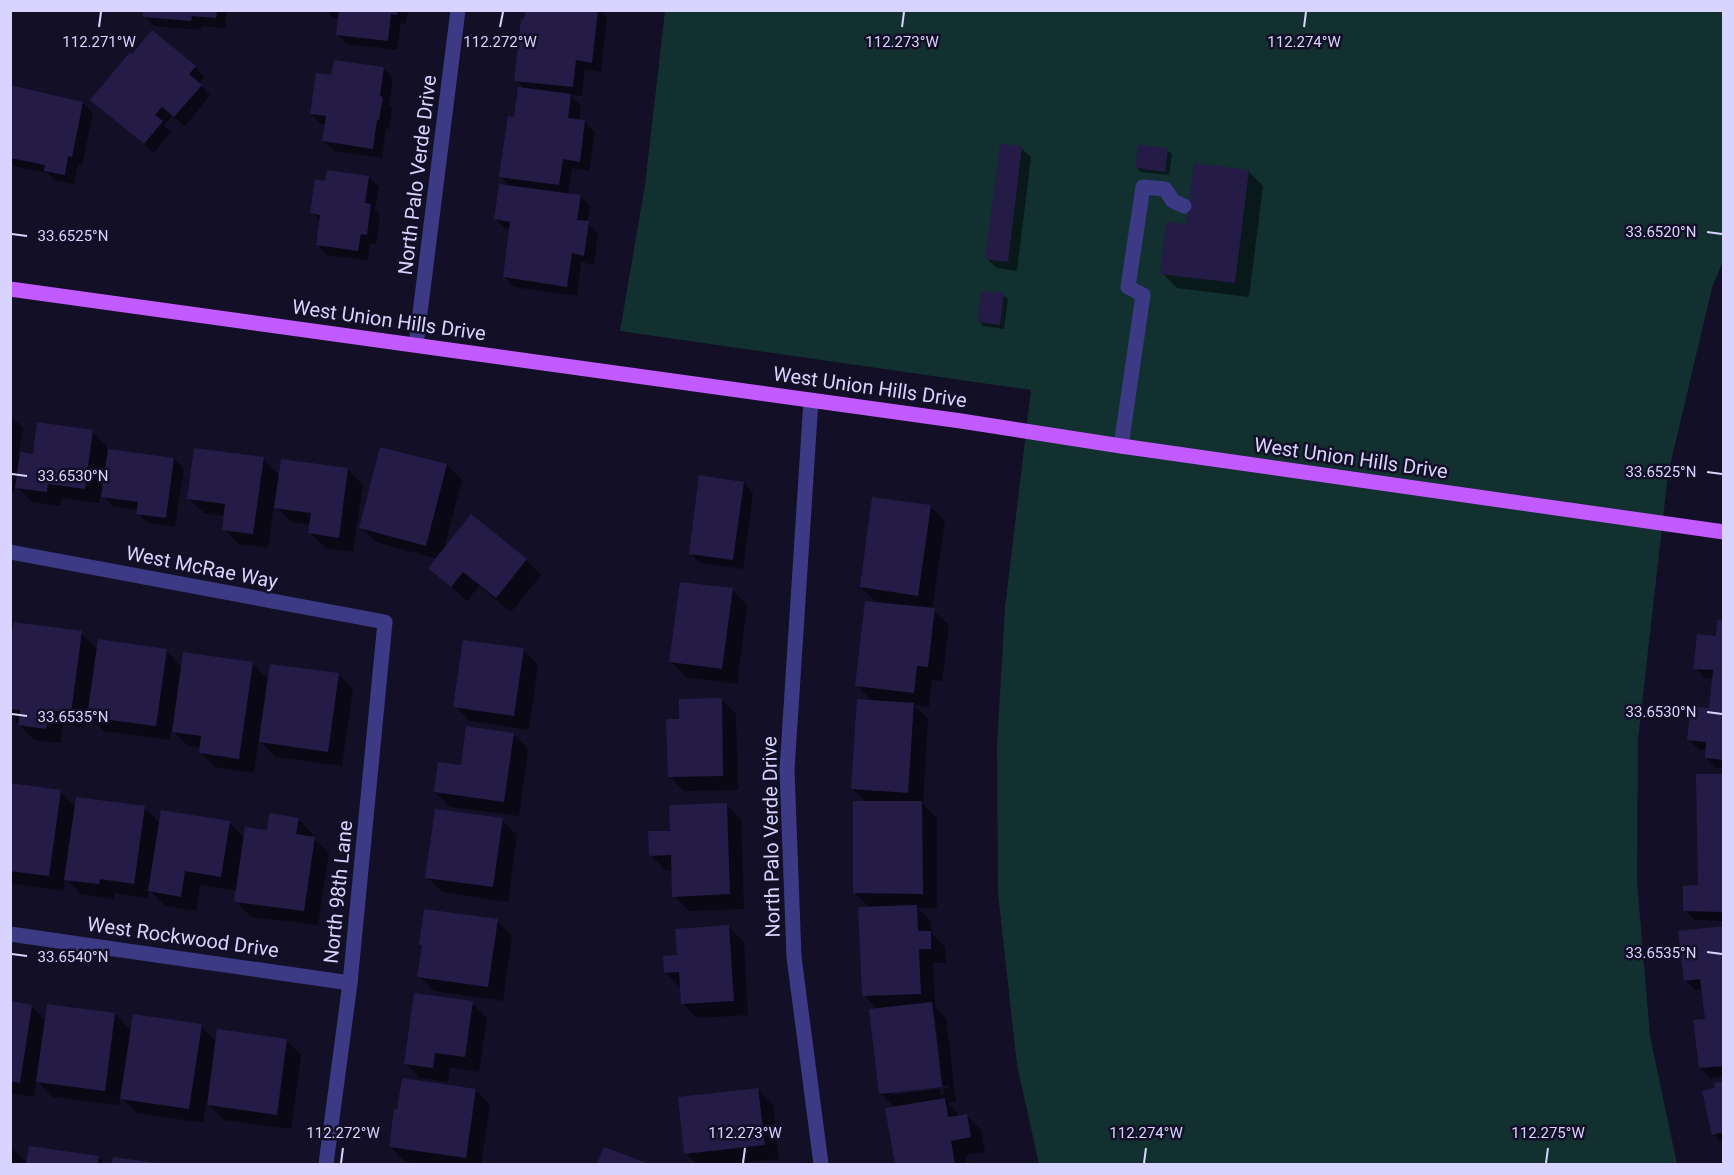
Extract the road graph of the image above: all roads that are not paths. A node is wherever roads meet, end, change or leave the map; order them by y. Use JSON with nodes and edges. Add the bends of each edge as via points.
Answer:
{"nodes":[{"id":1,"x":458,"y":10,"type":"edge"},
{"id":2,"x":1184,"y":206,"type":"dead end"},
{"id":3,"x":10,"y":289,"type":"edge"},
{"id":4,"x":416,"y":345,"type":"junction"},
{"id":5,"x":811,"y":400,"type":"junction"},
{"id":6,"x":1121,"y":446,"type":"junction"},
{"id":7,"x":1724,"y":532,"type":"edge"},
{"id":8,"x":10,"y":552,"type":"edge"},
{"id":9,"x":385,"y":622,"type":"joint"},
{"id":10,"x":10,"y":934,"type":"edge"},
{"id":11,"x":350,"y":983,"type":"junction"},
{"id":12,"x":326,"y":1164,"type":"edge"},
{"id":13,"x":821,"y":1164,"type":"edge"}],
"edges":[{"from":1,"to":4,"type":"street","name":"North Palo Verde Drive"},
{"from":2,"to":6,"type":"street","via":[[1173,201],[1165,189],[1143,187],[1128,287],[1143,295]]},
{"from":3,"to":4,"type":"main road","name":"West Union Hills Drive"},
{"from":4,"to":5,"type":"main road","name":"West Union Hills Drive"},
{"from":5,"to":6,"type":"main road","name":"West Union Hills Drive"},
{"from":5,"to":13,"type":"street","name":"North Palo Verde Drive","via":[[787,770],[794,957]]},
{"from":6,"to":7,"type":"main road","name":"West Union Hills Drive"},
{"from":8,"to":9,"type":"street","name":"West McRae Way"},
{"from":9,"to":11,"type":"street","name":"North 98th Lane"},
{"from":10,"to":11,"type":"street","name":"West Rockwood Drive"},
{"from":11,"to":12,"type":"street","name":"North 98th Lane"}]}
